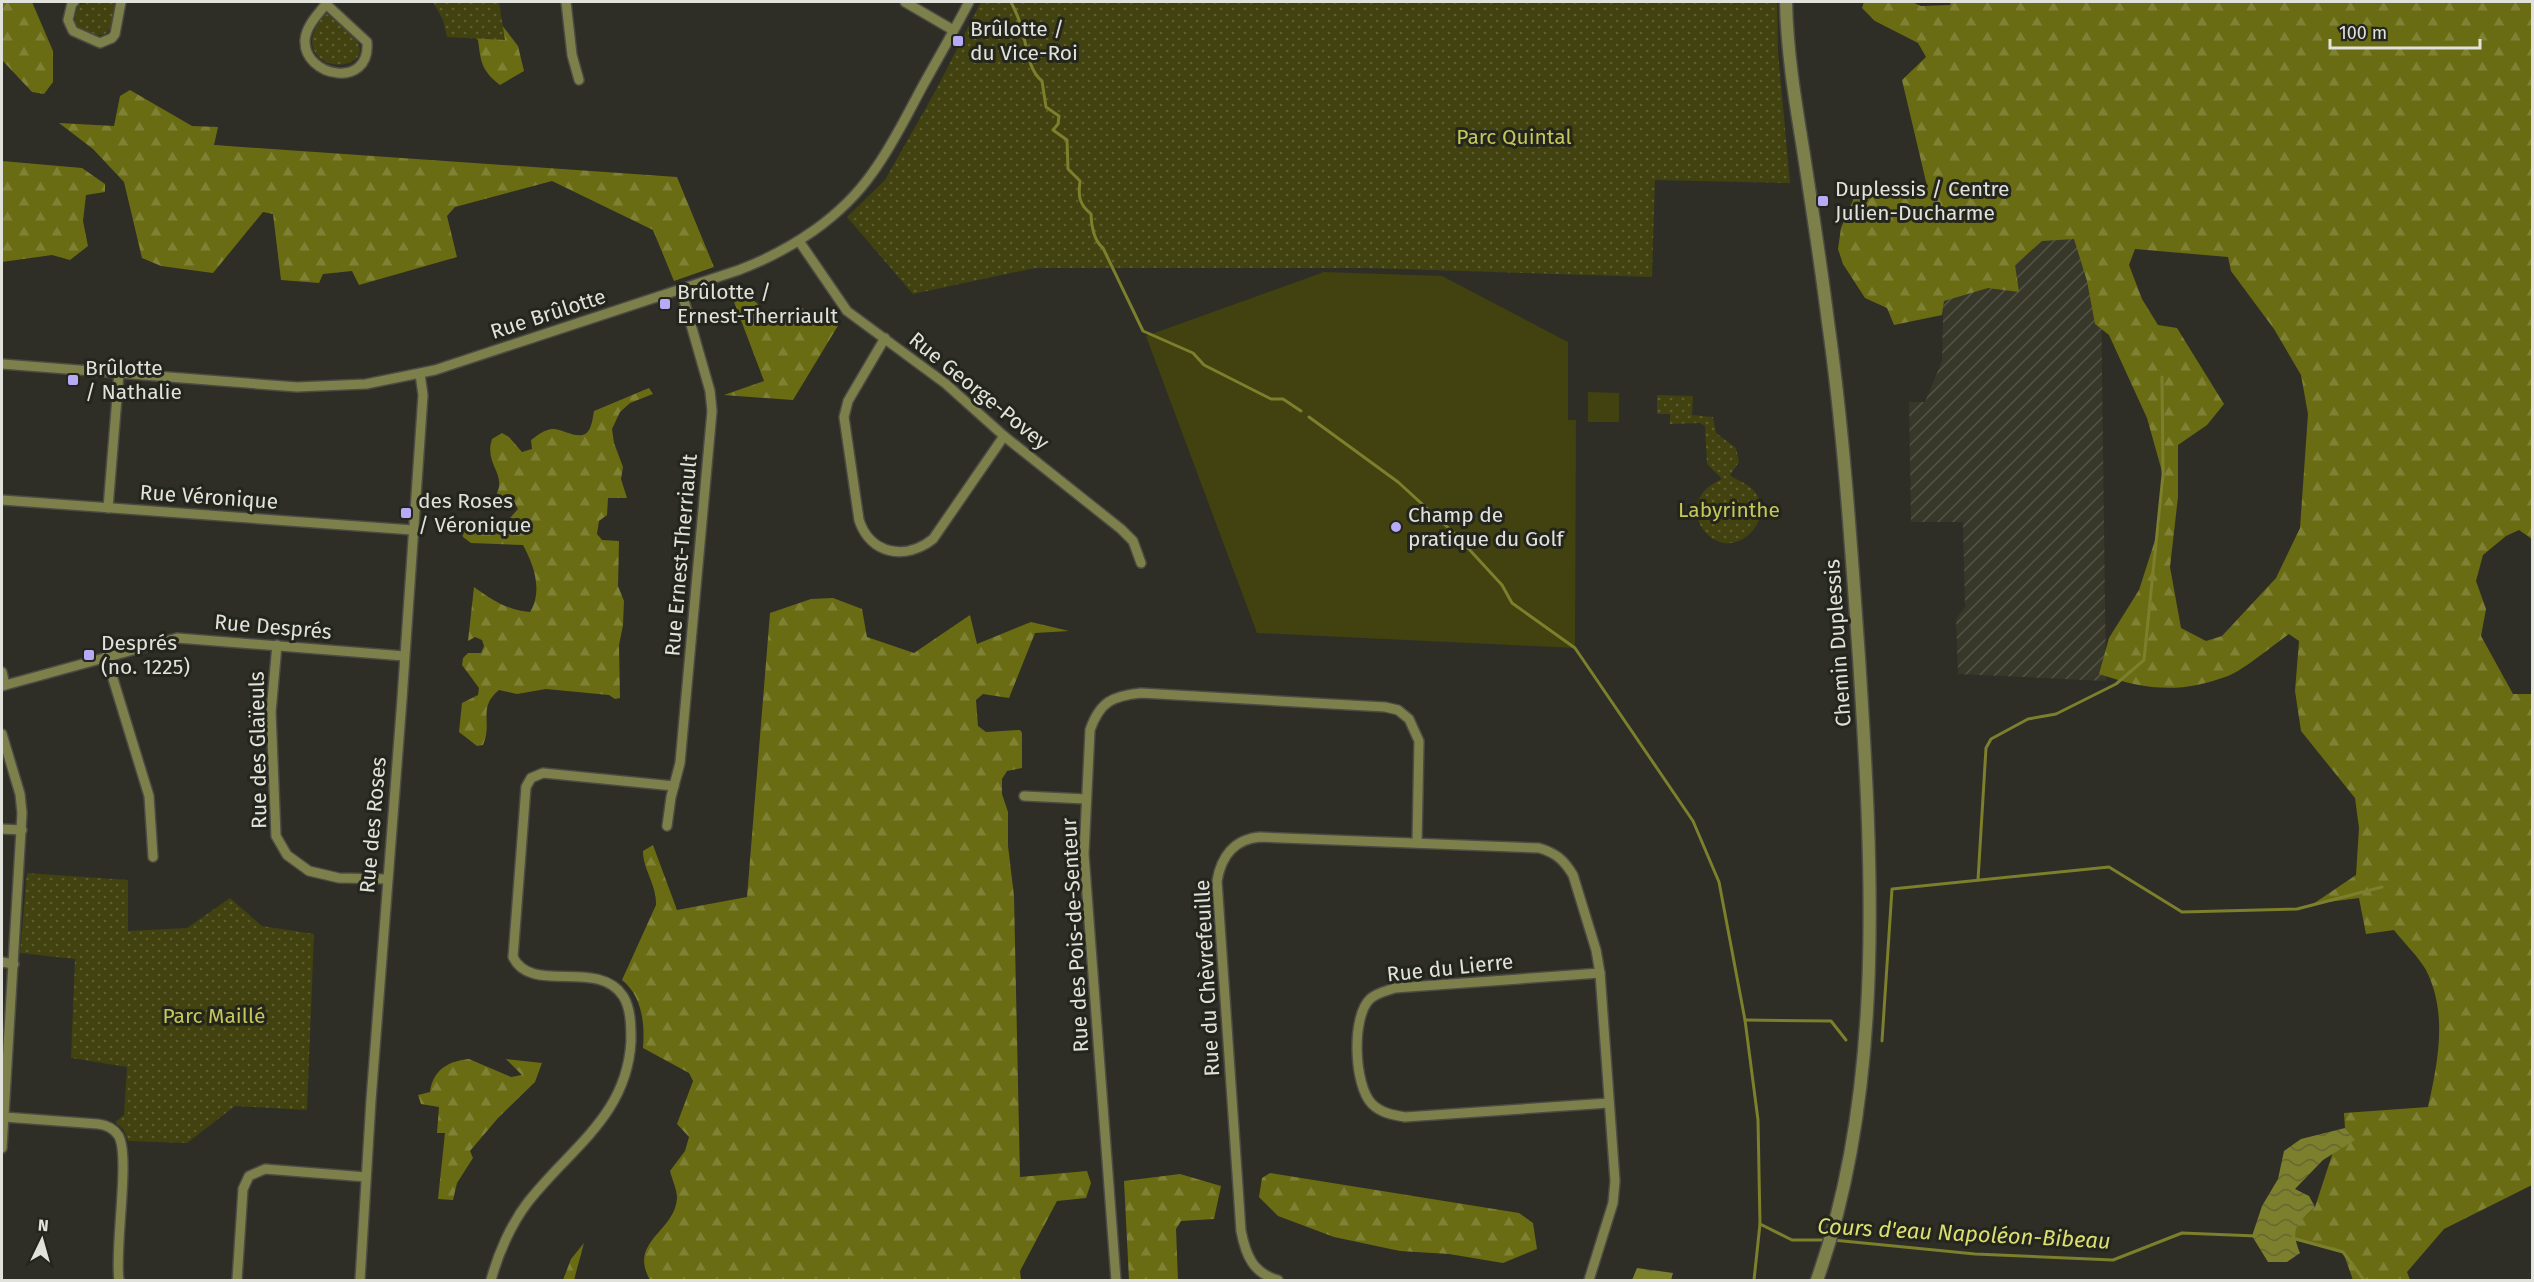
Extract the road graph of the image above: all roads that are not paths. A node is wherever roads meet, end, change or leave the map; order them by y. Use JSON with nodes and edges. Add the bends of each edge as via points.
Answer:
{"nodes":[{"id":1,"x":74,"y":2,"type":"edge"},
{"id":2,"x":121,"y":2,"type":"edge"},
{"id":3,"x":566,"y":2,"type":"edge"},
{"id":4,"x":905,"y":2,"type":"edge"},
{"id":5,"x":969,"y":2,"type":"edge"},
{"id":6,"x":1786,"y":2,"type":"edge"},
{"id":7,"x":326,"y":3,"type":"edge"},
{"id":8,"x":953,"y":30,"type":"junction"},
{"id":9,"x":579,"y":80,"type":"dead end"},
{"id":10,"x":800,"y":241,"type":"junction"},
{"id":11,"x":681,"y":290,"type":"junction"},
{"id":12,"x":885,"y":338,"type":"junction"},
{"id":13,"x":2,"y":364,"type":"edge"},
{"id":14,"x":119,"y":373,"type":"junction"},
{"id":15,"x":420,"y":374,"type":"junction"},
{"id":16,"x":1004,"y":436,"type":"junction"},
{"id":17,"x":2,"y":500,"type":"edge"},
{"id":18,"x":108,"y":508,"type":"junction"},
{"id":19,"x":413,"y":530,"type":"junction"},
{"id":20,"x":1140,"y":563,"type":"dead end"},
{"id":21,"x":277,"y":645,"type":"junction"},
{"id":22,"x":106,"y":656,"type":"junction"},
{"id":23,"x":404,"y":656,"type":"junction"},
{"id":24,"x":2,"y":672,"type":"edge"},
{"id":25,"x":3,"y":686,"type":"edge"},
{"id":26,"x":2,"y":734,"type":"edge"},
{"id":27,"x":674,"y":786,"type":"junction"},
{"id":28,"x":1024,"y":796,"type":"dead end"},
{"id":29,"x":1086,"y":799,"type":"junction"},
{"id":30,"x":667,"y":826,"type":"dead end"},
{"id":31,"x":2,"y":829,"type":"edge"},
{"id":32,"x":22,"y":830,"type":"junction"},
{"id":33,"x":1417,"y":843,"type":"junction"},
{"id":34,"x":153,"y":857,"type":"dead end"},
{"id":35,"x":387,"y":879,"type":"junction"},
{"id":36,"x":2,"y":963,"type":"edge"},
{"id":37,"x":14,"y":964,"type":"junction"},
{"id":38,"x":1600,"y":974,"type":"junction"},
{"id":39,"x":1609,"y":1103,"type":"junction"},
{"id":40,"x":4,"y":1117,"type":"junction"},
{"id":41,"x":2,"y":1148,"type":"edge"},
{"id":42,"x":366,"y":1177,"type":"junction"},
{"id":43,"x":119,"y":1281,"type":"edge"},
{"id":44,"x":237,"y":1281,"type":"edge"},
{"id":45,"x":360,"y":1281,"type":"edge"},
{"id":46,"x":492,"y":1281,"type":"edge"},
{"id":47,"x":1116,"y":1281,"type":"edge"},
{"id":48,"x":1278,"y":1281,"type":"edge"},
{"id":49,"x":1589,"y":1281,"type":"edge"},
{"id":50,"x":1817,"y":1281,"type":"edge"}],
"edges":[{"from":1,"to":2,"type":"street","via":[[68,20],[73,31],[100,43],[115,34]]},
{"from":3,"to":9,"type":"street"},
{"from":4,"to":8,"type":"street"},
{"from":5,"to":8,"type":"street","name":"Rue Brûlotte"},
{"from":6,"to":50,"type":"street","name":"Chemin Duplessis","via":[[1792,79],[1823,281],[1846,469],[1869,858],[1867,989],[1858,1101],[1841,1196]]},
{"from":7,"to":7,"type":"street","via":[[307,31],[310,57],[332,72],[351,72],[367,58],[367,42]]},
{"from":8,"to":10,"type":"street","name":"Rue Brûlotte","via":[[872,174],[839,210]]},
{"from":10,"to":11,"type":"street","name":"Rue Brûlotte","via":[[758,262]]},
{"from":10,"to":12,"type":"street","name":"Rue George-Povey","via":[[842,305]]},
{"from":11,"to":15,"type":"street","name":"Rue Brûlotte"},
{"from":11,"to":27,"type":"street","name":"Rue Ernest-Therriault","via":[[710,391],[712,411],[681,752]]},
{"from":12,"to":16,"type":"street","name":"Rue George-Povey","via":[[966,400]]},
{"from":12,"to":16,"type":"street","via":[[848,401],[844,417],[859,520],[870,541],[895,552],[916,550],[933,539]]},
{"from":13,"to":14,"type":"street","name":"Rue Brûlotte"},
{"from":14,"to":15,"type":"street","name":"Rue Brûlotte","via":[[297,387],[345,386]]},
{"from":14,"to":18,"type":"street"},
{"from":15,"to":19,"type":"street","name":"Rue des Roses","via":[[423,395]]},
{"from":16,"to":20,"type":"street","name":"Rue George-Povey","via":[[1121,528],[1133,541]]},
{"from":17,"to":18,"type":"street","name":"Rue Véronique"},
{"from":18,"to":19,"type":"street","name":"Rue Véronique"},
{"from":19,"to":23,"type":"street","name":"Rue des Roses"},
{"from":21,"to":22,"type":"street","name":"Rue Després","via":[[177,638]]},
{"from":21,"to":23,"type":"street","name":"Rue Després"},
{"from":21,"to":35,"type":"street","name":"Rue des Glaïeuls","via":[[271,712],[276,836],[287,855],[309,871],[339,878]]},
{"from":22,"to":25,"type":"street","name":"Rue Després"},
{"from":22,"to":34,"type":"street","via":[[149,796]]},
{"from":23,"to":35,"type":"street","name":"Rue des Roses"},
{"from":24,"to":25,"type":"street"},
{"from":26,"to":32,"type":"street","via":[[20,794]]},
{"from":27,"to":30,"type":"street","name":"Rue Ernest-Therriault"},
{"from":27,"to":46,"type":"street","via":[[543,773],[531,778],[526,787],[513,957],[526,972],[594,978],[615,988],[627,1005],[630,1048],[624,1082],[612,1108],[526,1203],[497,1261]]},
{"from":28,"to":29,"type":"street"},
{"from":29,"to":33,"type":"street","name":"Rue des Pois-de-Senteur","via":[[1090,730],[1103,705],[1118,695],[1141,693],[1385,707],[1398,710],[1408,719],[1419,741]]},
{"from":29,"to":47,"type":"street","name":"Rue des Pois-de-Senteur","via":[[1084,854]]},
{"from":31,"to":32,"type":"street"},
{"from":32,"to":37,"type":"street"},
{"from":33,"to":38,"type":"street","name":"Rue du Chèvrefeuille","via":[[1539,848],[1560,857],[1573,875]]},
{"from":33,"to":48,"type":"street","name":"Rue du Chèvrefeuille","via":[[1252,837],[1234,845],[1221,863],[1217,881],[1219,931],[1241,1231],[1248,1259],[1265,1277]]},
{"from":35,"to":42,"type":"street","name":"Rue des Roses"},
{"from":36,"to":37,"type":"street"},
{"from":37,"to":40,"type":"street"},
{"from":38,"to":39,"type":"street"},
{"from":38,"to":39,"type":"street","name":"Rue du Lierre","via":[[1382,992],[1371,997],[1359,1017],[1359,1072],[1360,1085],[1371,1103],[1380,1110],[1406,1117]]},
{"from":39,"to":49,"type":"street","via":[[1615,1192]]},
{"from":40,"to":41,"type":"street"},
{"from":40,"to":43,"type":"street","via":[[105,1125],[119,1136],[124,1157]]},
{"from":42,"to":44,"type":"street","via":[[265,1169],[249,1176],[243,1189]]},
{"from":42,"to":45,"type":"street","name":"Rue des Roses"}]}
